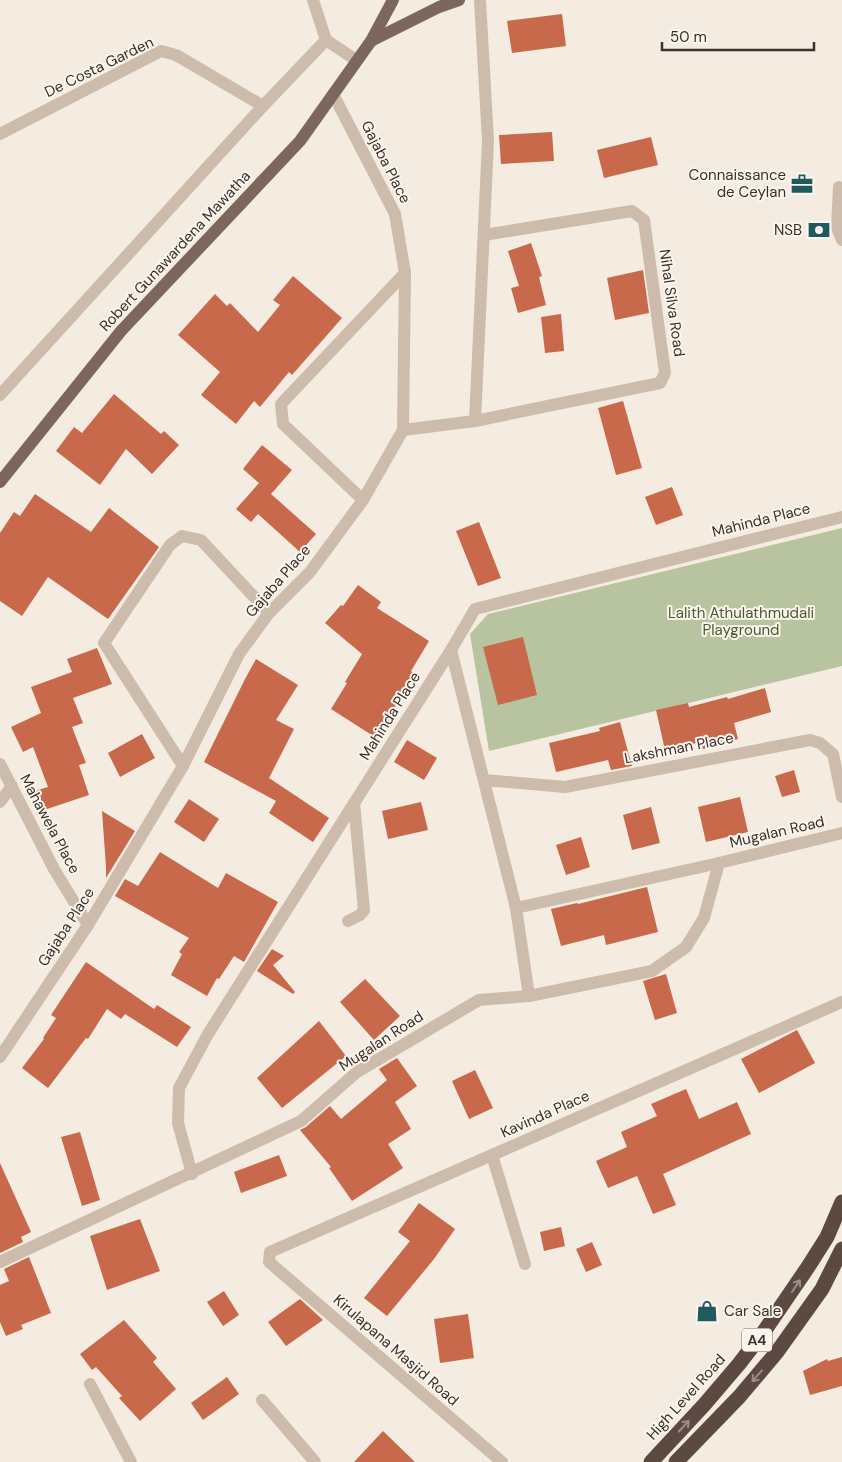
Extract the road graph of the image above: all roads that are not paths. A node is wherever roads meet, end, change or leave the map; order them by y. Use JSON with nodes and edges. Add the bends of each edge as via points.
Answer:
{"nodes":[{"id":1,"x":313,"y":0,"type":"edge"},
{"id":2,"x":393,"y":0,"type":"edge"},
{"id":3,"x":459,"y":0,"type":"edge"},
{"id":4,"x":480,"y":0,"type":"edge"},
{"id":5,"x":326,"y":40,"type":"junction"},
{"id":6,"x":371,"y":41,"type":"junction"},
{"id":7,"x":356,"y":60,"type":"junction"},
{"id":8,"x":333,"y":94,"type":"junction"},
{"id":9,"x":263,"y":106,"type":"junction"},
{"id":10,"x":0,"y":134,"type":"edge"},
{"id":11,"x":839,"y":187,"type":"dead end"},
{"id":12,"x":484,"y":236,"type":"junction"},
{"id":13,"x":842,"y":240,"type":"edge"},
{"id":14,"x":406,"y":273,"type":"junction"},
{"id":15,"x":0,"y":394,"type":"edge"},
{"id":16,"x":475,"y":421,"type":"junction"},
{"id":17,"x":402,"y":430,"type":"junction"},
{"id":18,"x":0,"y":482,"type":"edge"},
{"id":19,"x":363,"y":500,"type":"junction"},
{"id":20,"x":842,"y":516,"type":"edge"},
{"id":21,"x":269,"y":613,"type":"junction"},
{"id":22,"x":451,"y":650,"type":"junction"},
{"id":23,"x":0,"y":764,"type":"edge"},
{"id":24,"x":183,"y":766,"type":"junction"},
{"id":25,"x":484,"y":780,"type":"junction"},
{"id":26,"x":12,"y":786,"type":"junction"},
{"id":27,"x":842,"y":797,"type":"edge"},
{"id":28,"x":0,"y":802,"type":"edge"},
{"id":29,"x":354,"y":804,"type":"junction"},
{"id":30,"x":842,"y":834,"type":"edge"},
{"id":31,"x":719,"y":863,"type":"junction"},
{"id":32,"x":516,"y":908,"type":"junction"},
{"id":33,"x":348,"y":921,"type":"dead end"},
{"id":34,"x":88,"y":924,"type":"junction"},
{"id":35,"x":529,"y":996,"type":"junction"},
{"id":36,"x":842,"y":1002,"type":"edge"},
{"id":37,"x":0,"y":1057,"type":"edge"},
{"id":38,"x":492,"y":1155,"type":"junction"},
{"id":39,"x":192,"y":1174,"type":"junction"},
{"id":40,"x":842,"y":1202,"type":"edge"},
{"id":41,"x":842,"y":1249,"type":"edge"},
{"id":42,"x":0,"y":1262,"type":"edge"},
{"id":43,"x":269,"y":1262,"type":"joint"},
{"id":44,"x":525,"y":1264,"type":"dead end"},
{"id":45,"x":90,"y":1384,"type":"dead end"},
{"id":46,"x":262,"y":1400,"type":"dead end"},
{"id":47,"x":131,"y":1462,"type":"edge"},
{"id":48,"x":315,"y":1462,"type":"edge"},
{"id":49,"x":502,"y":1462,"type":"edge"},
{"id":50,"x":650,"y":1462,"type":"edge"},
{"id":51,"x":676,"y":1462,"type":"edge"}],
"edges":[{"from":1,"to":5,"type":"street"},
{"from":2,"to":6,"type":"main road","name":"Robert Gunawardena Mawatha"},
{"from":3,"to":6,"type":"main road","name":"Robert Gunawardena Mawatha"},
{"from":4,"to":12,"type":"street","via":[[488,141]]},
{"from":5,"to":7,"type":"street"},
{"from":5,"to":9,"type":"street"},
{"from":6,"to":7,"type":"main road","name":"Robert Gunawardena Mawatha"},
{"from":7,"to":8,"type":"main road","name":"Robert Gunawardena Mawatha"},
{"from":8,"to":14,"type":"street","name":"Gajaba Place","via":[[395,214]]},
{"from":8,"to":18,"type":"main road","name":"Robert Gunawardena Mawatha","via":[[300,141],[121,330]]},
{"from":9,"to":10,"type":"street","name":"De Costa Garden","via":[[176,55],[161,52]]},
{"from":9,"to":15,"type":"street"},
{"from":11,"to":13,"type":"street","via":[[837,228]]},
{"from":12,"to":16,"type":"street"},
{"from":12,"to":16,"type":"street","name":"Nihal Silva Road","via":[[632,211],[644,220],[665,373],[660,383]]},
{"from":14,"to":17,"type":"street","name":"Gajaba Place"},
{"from":14,"to":19,"type":"street","via":[[281,404],[283,424]]},
{"from":16,"to":17,"type":"street","name":"Nihal Silva Road"},
{"from":17,"to":19,"type":"street","name":"Gajaba Place"},
{"from":19,"to":21,"type":"street","name":"Gajaba Place","via":[[310,572]]},
{"from":20,"to":22,"type":"street","name":"Mahinda Place","via":[[475,609]]},
{"from":21,"to":24,"type":"street","name":"Gajaba Place","via":[[239,654]]},
{"from":21,"to":24,"type":"street","via":[[202,540],[182,536],[170,545],[104,643]]},
{"from":22,"to":25,"type":"street"},
{"from":22,"to":29,"type":"street","name":"Mahinda Place"},
{"from":23,"to":26,"type":"street","name":"Mahawela Place"},
{"from":24,"to":34,"type":"street","name":"Gajaba Place"},
{"from":25,"to":27,"type":"street","name":"Lakshman Place","via":[[565,787],[810,740],[820,743],[833,754]]},
{"from":25,"to":32,"type":"street"},
{"from":26,"to":28,"type":"street"},
{"from":26,"to":34,"type":"street","name":"Mahawela Place","via":[[54,869]]},
{"from":29,"to":33,"type":"street","via":[[364,910]]},
{"from":29,"to":39,"type":"street","name":"Mahinda Place","via":[[208,1034],[179,1088],[178,1123]]},
{"from":30,"to":31,"type":"street","name":"Mugalan Road"},
{"from":31,"to":32,"type":"street","name":"Mugalan Road"},
{"from":31,"to":35,"type":"street","name":"Mugalan Road","via":[[704,918],[686,947],[652,971]]},
{"from":32,"to":35,"type":"street"},
{"from":34,"to":37,"type":"street","name":"Gajaba Place"},
{"from":35,"to":39,"type":"street","name":"Mugalan Road","via":[[478,1000],[357,1072],[301,1122]]},
{"from":36,"to":38,"type":"street","name":"Kavinda Place"},
{"from":38,"to":43,"type":"street","name":"Kavinda Place","via":[[270,1252]]},
{"from":38,"to":44,"type":"street"},
{"from":39,"to":42,"type":"street","name":"Mugalan Road"},
{"from":50,"to":40,"type":"highway","name":"High Level Road","number":"A4","one_way":true,"via":[[704,1405],[765,1330],[827,1236]]},
{"from":41,"to":51,"type":"highway","number":"A4","one_way":true,"via":[[822,1289],[777,1352]]},
{"from":43,"to":49,"type":"street","name":"Kirulapana Masjid Road"},
{"from":45,"to":47,"type":"street"},
{"from":46,"to":48,"type":"street"}]}
